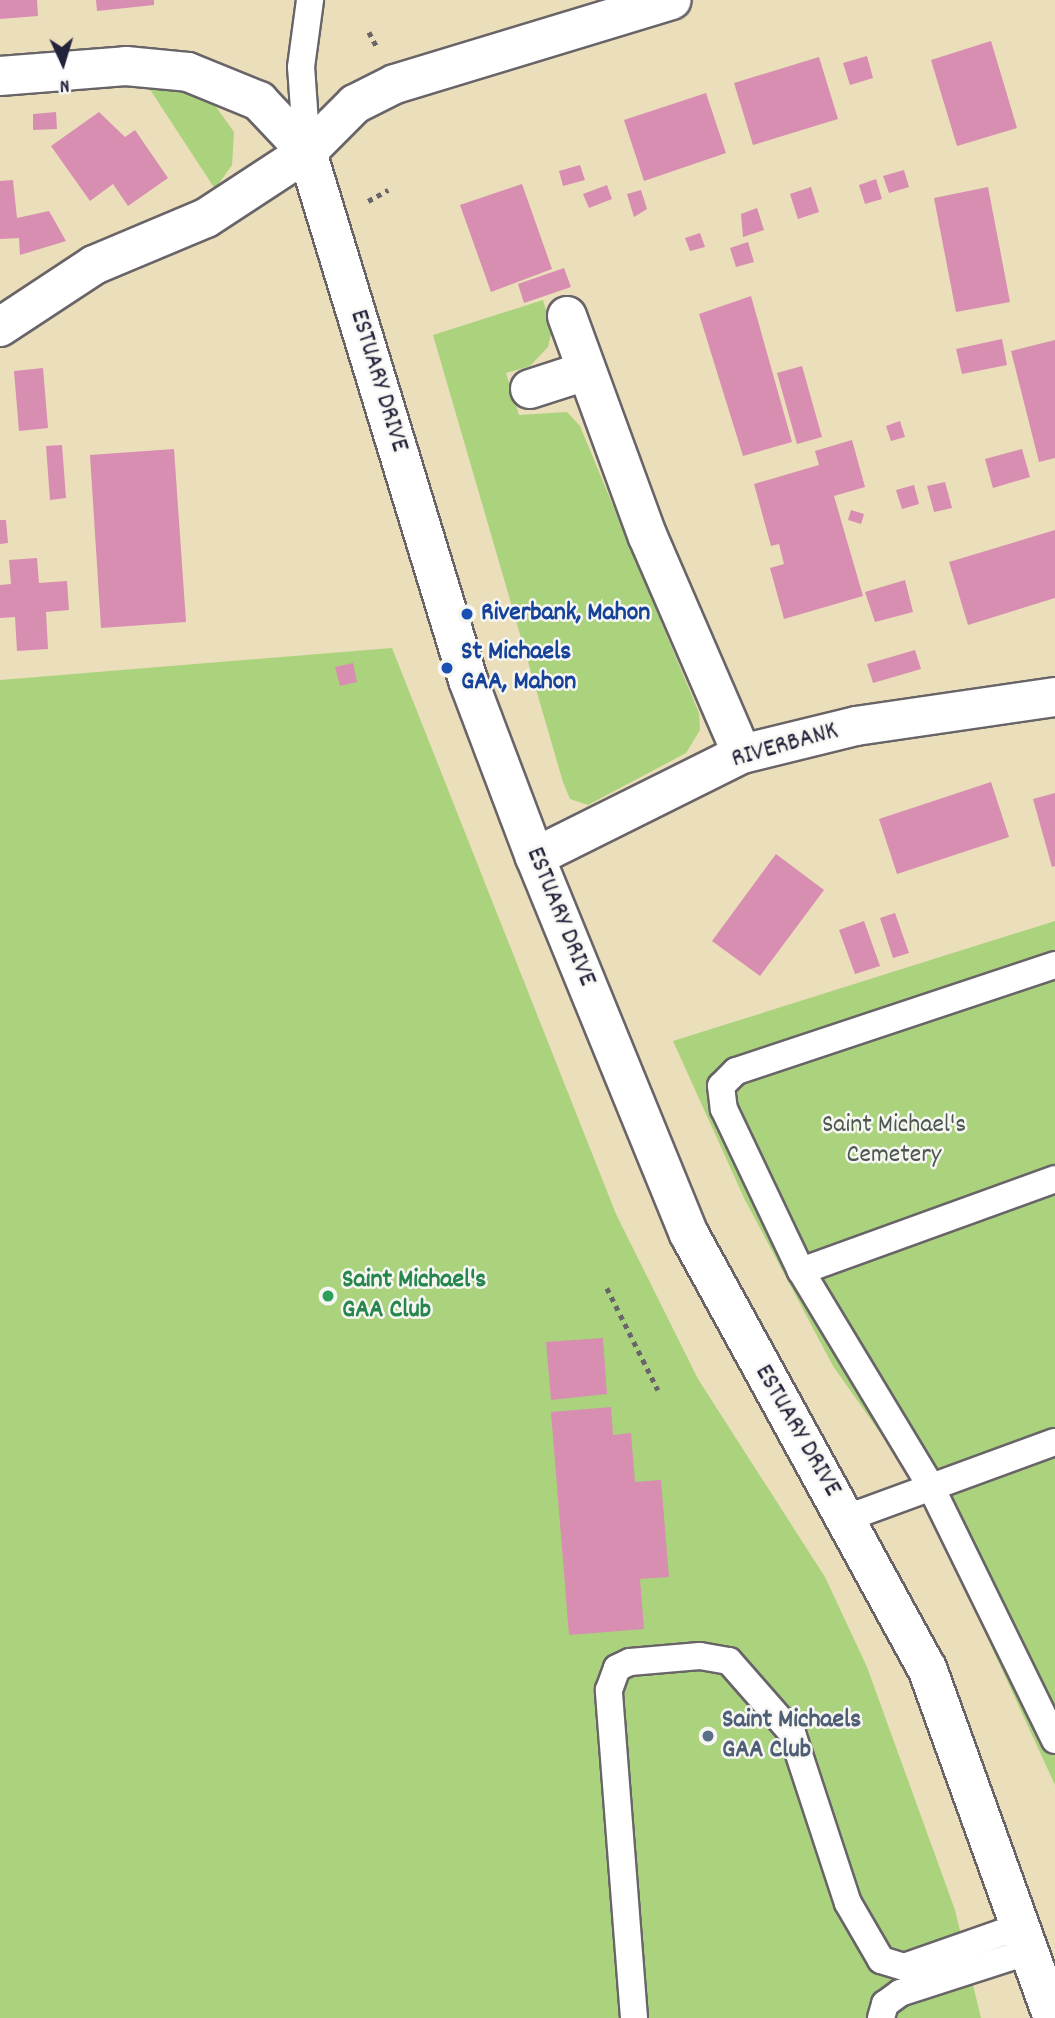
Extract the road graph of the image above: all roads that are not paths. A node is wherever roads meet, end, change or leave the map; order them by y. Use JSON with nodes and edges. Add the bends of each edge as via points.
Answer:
{"nodes":[{"id":1,"x":310,"y":0,"type":"edge"},
{"id":2,"x":672,"y":0,"type":"edge"},
{"id":3,"x":0,"y":76,"type":"edge"},
{"id":4,"x":307,"y":152,"type":"junction"},
{"id":5,"x":567,"y":316,"type":"dead end"},
{"id":6,"x":0,"y":327,"type":"edge"},
{"id":7,"x":586,"y":370,"type":"junction"},
{"id":8,"x":530,"y":389,"type":"dead end"},
{"id":9,"x":1055,"y":697,"type":"edge"},
{"id":10,"x":742,"y":754,"type":"junction"},
{"id":11,"x":535,"y":857,"type":"junction"},
{"id":12,"x":1055,"y":965,"type":"edge"},
{"id":13,"x":1055,"y":1180,"type":"edge"},
{"id":14,"x":801,"y":1271,"type":"junction"},
{"id":15,"x":1055,"y":1442,"type":"edge"},
{"id":16,"x":930,"y":1485,"type":"junction"},
{"id":17,"x":847,"y":1518,"type":"junction"},
{"id":18,"x":1052,"y":1723,"type":"edge"},
{"id":19,"x":1028,"y":1938,"type":"junction"},
{"id":20,"x":634,"y":2018,"type":"edge"},
{"id":21,"x":881,"y":2018,"type":"edge"},
{"id":22,"x":1053,"y":2018,"type":"edge"}],
"edges":[{"from":1,"to":4,"type":"lane","via":[[301,67]]},
{"from":2,"to":4,"type":"street","via":[[395,84],[355,104]]},
{"from":3,"to":4,"type":"street","via":[[126,66],[188,72],[259,101]]},
{"from":4,"to":6,"type":"street","via":[[206,218],[94,265]]},
{"from":4,"to":11,"type":"street","name":"ESTUARY DRIVE","via":[[468,680]]},
{"from":5,"to":7,"type":"street"},
{"from":7,"to":8,"type":"street"},
{"from":7,"to":10,"type":"street","via":[[648,537]]},
{"from":9,"to":10,"type":"street","name":"RIVERBANK","via":[[856,726]]},
{"from":10,"to":11,"type":"street","name":"RIVERBANK"},
{"from":11,"to":17,"type":"street","name":"ESTUARY DRIVE","via":[[689,1234]]},
{"from":12,"to":14,"type":"lane","via":[[736,1071],[721,1086],[724,1109]]},
{"from":13,"to":14,"type":"lane"},
{"from":14,"to":16,"type":"lane"},
{"from":15,"to":16,"type":"lane"},
{"from":16,"to":17,"type":"lane"},
{"from":16,"to":18,"type":"lane"},
{"from":17,"to":19,"type":"street","name":"ESTUARY DRIVE","via":[[927,1668]]},
{"from":19,"to":20,"type":"lane","via":[[904,1967],[881,1959],[848,1903],[792,1733],[729,1661],[700,1656],[630,1662],[617,1668],[609,1690]]},
{"from":19,"to":21,"type":"lane","via":[[900,1993],[885,2004]]},
{"from":19,"to":22,"type":"street","name":"ESTUARY DRIVE"}]}
